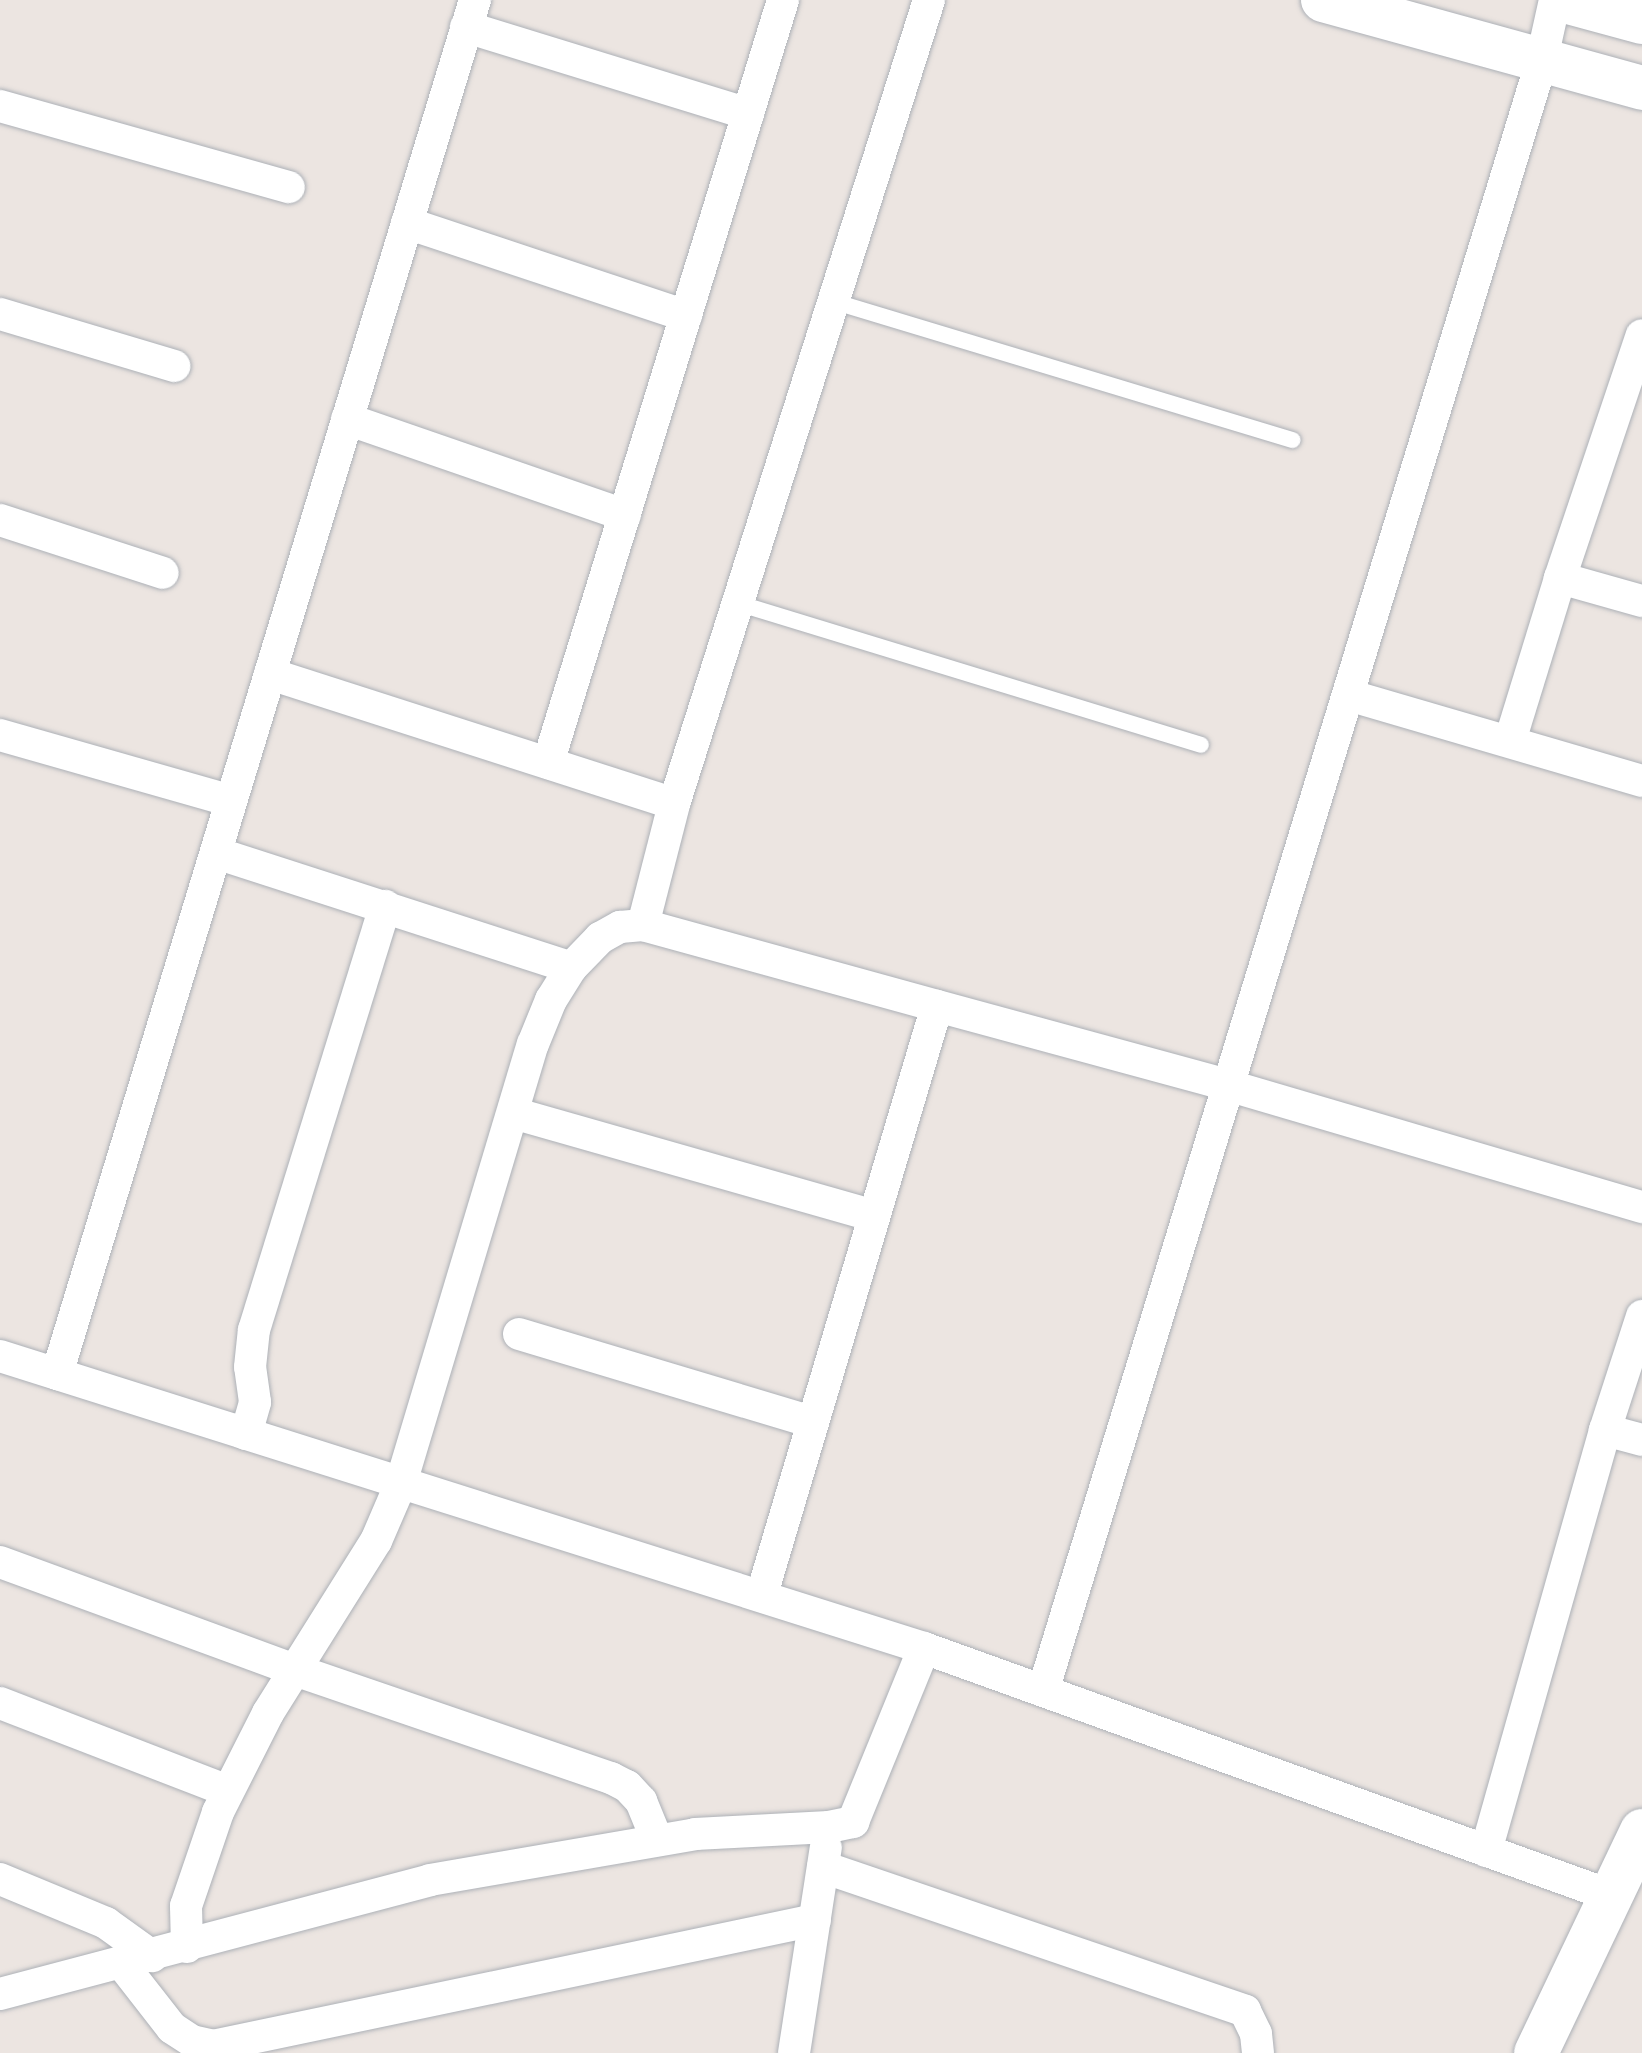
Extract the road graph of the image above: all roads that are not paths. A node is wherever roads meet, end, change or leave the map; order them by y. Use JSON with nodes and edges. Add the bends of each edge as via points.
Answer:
{"nodes":[{"id":1,"x":783,"y":0,"type":"edge"},
{"id":2,"x":929,"y":0,"type":"edge"},
{"id":3,"x":1323,"y":0,"type":"edge"},
{"id":4,"x":1555,"y":0,"type":"edge"},
{"id":5,"x":1561,"y":0,"type":"edge"},
{"id":6,"x":471,"y":14,"type":"edge"},
{"id":7,"x":1642,"y":22,"type":"edge"},
{"id":8,"x":1541,"y":63,"type":"junction"},
{"id":9,"x":1642,"y":88,"type":"edge"},
{"id":10,"x":0,"y":106,"type":"edge"},
{"id":11,"x":748,"y":114,"type":"junction"},
{"id":12,"x":289,"y":187,"type":"dead end"},
{"id":13,"x":407,"y":223,"type":"junction"},
{"id":14,"x":832,"y":301,"type":"junction"},
{"id":15,"x":0,"y":314,"type":"edge"},
{"id":16,"x":686,"y":316,"type":"junction"},
{"id":17,"x":1642,"y":335,"type":"edge"},
{"id":18,"x":174,"y":366,"type":"dead end"},
{"id":19,"x":347,"y":419,"type":"junction"},
{"id":20,"x":1293,"y":440,"type":"dead end"},
{"id":21,"x":625,"y":515,"type":"junction"},
{"id":22,"x":0,"y":520,"type":"edge"},
{"id":23,"x":163,"y":573,"type":"dead end"},
{"id":24,"x":1560,"y":578,"type":"junction"},
{"id":25,"x":1642,"y":601,"type":"edge"},
{"id":26,"x":737,"y":603,"type":"junction"},
{"id":27,"x":270,"y":674,"type":"junction"},
{"id":28,"x":1348,"y":695,"type":"junction"},
{"id":29,"x":0,"y":735,"type":"edge"},
{"id":30,"x":1510,"y":741,"type":"junction"},
{"id":31,"x":1201,"y":745,"type":"dead end"},
{"id":32,"x":548,"y":763,"type":"junction"},
{"id":33,"x":1642,"y":781,"type":"edge"},
{"id":34,"x":231,"y":801,"type":"junction"},
{"id":35,"x":674,"y":804,"type":"junction"},
{"id":36,"x":216,"y":853,"type":"junction"},
{"id":37,"x":385,"y":906,"type":"junction"},
{"id":38,"x":643,"y":925,"type":"junction"},
{"id":39,"x":571,"y":968,"type":"junction"},
{"id":40,"x":937,"y":1006,"type":"junction"},
{"id":41,"x":1227,"y":1085,"type":"junction"},
{"id":42,"x":513,"y":1113,"type":"junction"},
{"id":43,"x":1642,"y":1207,"type":"edge"},
{"id":44,"x":874,"y":1216,"type":"junction"},
{"id":45,"x":1642,"y":1316,"type":"edge"},
{"id":46,"x":519,"y":1334,"type":"dead end"},
{"id":47,"x":0,"y":1356,"type":"edge"},
{"id":48,"x":57,"y":1374,"type":"junction"},
{"id":49,"x":813,"y":1422,"type":"junction"},
{"id":50,"x":1605,"y":1430,"type":"junction"},
{"id":51,"x":246,"y":1434,"type":"junction"},
{"id":52,"x":1642,"y":1440,"type":"edge"},
{"id":53,"x":401,"y":1483,"type":"junction"},
{"id":54,"x":0,"y":1562,"type":"edge"},
{"id":55,"x":762,"y":1594,"type":"junction"},
{"id":56,"x":924,"y":1648,"type":"junction"},
{"id":57,"x":295,"y":1670,"type":"junction"},
{"id":58,"x":1043,"y":1691,"type":"junction"},
{"id":59,"x":0,"y":1703,"type":"edge"},
{"id":60,"x":228,"y":1791,"type":"junction"},
{"id":61,"x":829,"y":1827,"type":"junction"},
{"id":62,"x":1642,"y":1831,"type":"edge"},
{"id":63,"x":657,"y":1840,"type":"junction"},
{"id":64,"x":1486,"y":1851,"type":"junction"},
{"id":65,"x":823,"y":1867,"type":"junction"},
{"id":66,"x":0,"y":1879,"type":"edge"},
{"id":67,"x":1612,"y":1896,"type":"junction"},
{"id":68,"x":815,"y":1920,"type":"junction"},
{"id":69,"x":187,"y":1947,"type":"junction"},
{"id":70,"x":137,"y":1960,"type":"junction"},
{"id":71,"x":0,"y":1994,"type":"edge"},
{"id":72,"x":794,"y":2053,"type":"edge"},
{"id":73,"x":1258,"y":2053,"type":"edge"},
{"id":74,"x":1536,"y":2053,"type":"edge"}],
"edges":[{"from":1,"to":11,"type":"street"},
{"from":2,"to":14,"type":"street"},
{"from":3,"to":8,"type":"main road"},
{"from":4,"to":8,"type":"street"},
{"from":5,"to":7,"type":"main road"},
{"from":6,"to":11,"type":"street"},
{"from":6,"to":13,"type":"street"},
{"from":8,"to":9,"type":"main road"},
{"from":8,"to":28,"type":"street"},
{"from":10,"to":12,"type":"street"},
{"from":11,"to":16,"type":"street"},
{"from":13,"to":16,"type":"street"},
{"from":13,"to":19,"type":"street"},
{"from":14,"to":20,"type":"lane"},
{"from":14,"to":26,"type":"street"},
{"from":15,"to":18,"type":"street"},
{"from":16,"to":21,"type":"street"},
{"from":17,"to":24,"type":"street"},
{"from":19,"to":21,"type":"street"},
{"from":19,"to":27,"type":"street"},
{"from":21,"to":32,"type":"street"},
{"from":22,"to":23,"type":"street"},
{"from":24,"to":25,"type":"street"},
{"from":24,"to":30,"type":"street"},
{"from":26,"to":31,"type":"lane"},
{"from":26,"to":35,"type":"street"},
{"from":27,"to":32,"type":"street"},
{"from":27,"to":34,"type":"street"},
{"from":28,"to":30,"type":"street"},
{"from":28,"to":41,"type":"street"},
{"from":29,"to":34,"type":"street"},
{"from":30,"to":33,"type":"street"},
{"from":32,"to":35,"type":"street"},
{"from":34,"to":36,"type":"street"},
{"from":35,"to":38,"type":"street"},
{"from":36,"to":37,"type":"street"},
{"from":36,"to":48,"type":"street"},
{"from":37,"to":39,"type":"street"},
{"from":37,"to":51,"type":"street","via":[[254,1330],[250,1367],[255,1402]]},
{"from":38,"to":39,"type":"street","via":[[620,927],[600,938]]},
{"from":38,"to":40,"type":"street"},
{"from":39,"to":42,"type":"street","via":[[545,1015]]},
{"from":40,"to":41,"type":"street"},
{"from":40,"to":44,"type":"street"},
{"from":41,"to":43,"type":"street"},
{"from":41,"to":58,"type":"street"},
{"from":42,"to":44,"type":"street"},
{"from":42,"to":53,"type":"street"},
{"from":44,"to":49,"type":"street"},
{"from":45,"to":50,"type":"street"},
{"from":46,"to":49,"type":"street"},
{"from":47,"to":48,"type":"street"},
{"from":48,"to":51,"type":"street"},
{"from":49,"to":55,"type":"street"},
{"from":50,"to":52,"type":"street"},
{"from":50,"to":64,"type":"street"},
{"from":51,"to":53,"type":"street"},
{"from":53,"to":55,"type":"street"},
{"from":53,"to":57,"type":"street","via":[[376,1541]]},
{"from":54,"to":57,"type":"street"},
{"from":55,"to":56,"type":"street"},
{"from":56,"to":58,"type":"street"},
{"from":56,"to":61,"type":"street","via":[[853,1822]]},
{"from":57,"to":60,"type":"street"},
{"from":57,"to":63,"type":"street","via":[[611,1778],[641,1801]]},
{"from":58,"to":64,"type":"street"},
{"from":59,"to":60,"type":"street"},
{"from":60,"to":69,"type":"street","via":[[186,1906]]},
{"from":61,"to":63,"type":"street"},
{"from":61,"to":65,"type":"street"},
{"from":62,"to":67,"type":"main road"},
{"from":63,"to":69,"type":"street","via":[[430,1880]]},
{"from":64,"to":67,"type":"street"},
{"from":65,"to":68,"type":"street"},
{"from":65,"to":73,"type":"street","via":[[1245,2011]]},
{"from":66,"to":70,"type":"street","via":[[106,1923]]},
{"from":67,"to":74,"type":"main road"},
{"from":68,"to":70,"type":"street","via":[[213,2046],[172,2028]]},
{"from":68,"to":72,"type":"street"},
{"from":69,"to":70,"type":"street"},
{"from":70,"to":71,"type":"street"}]}
